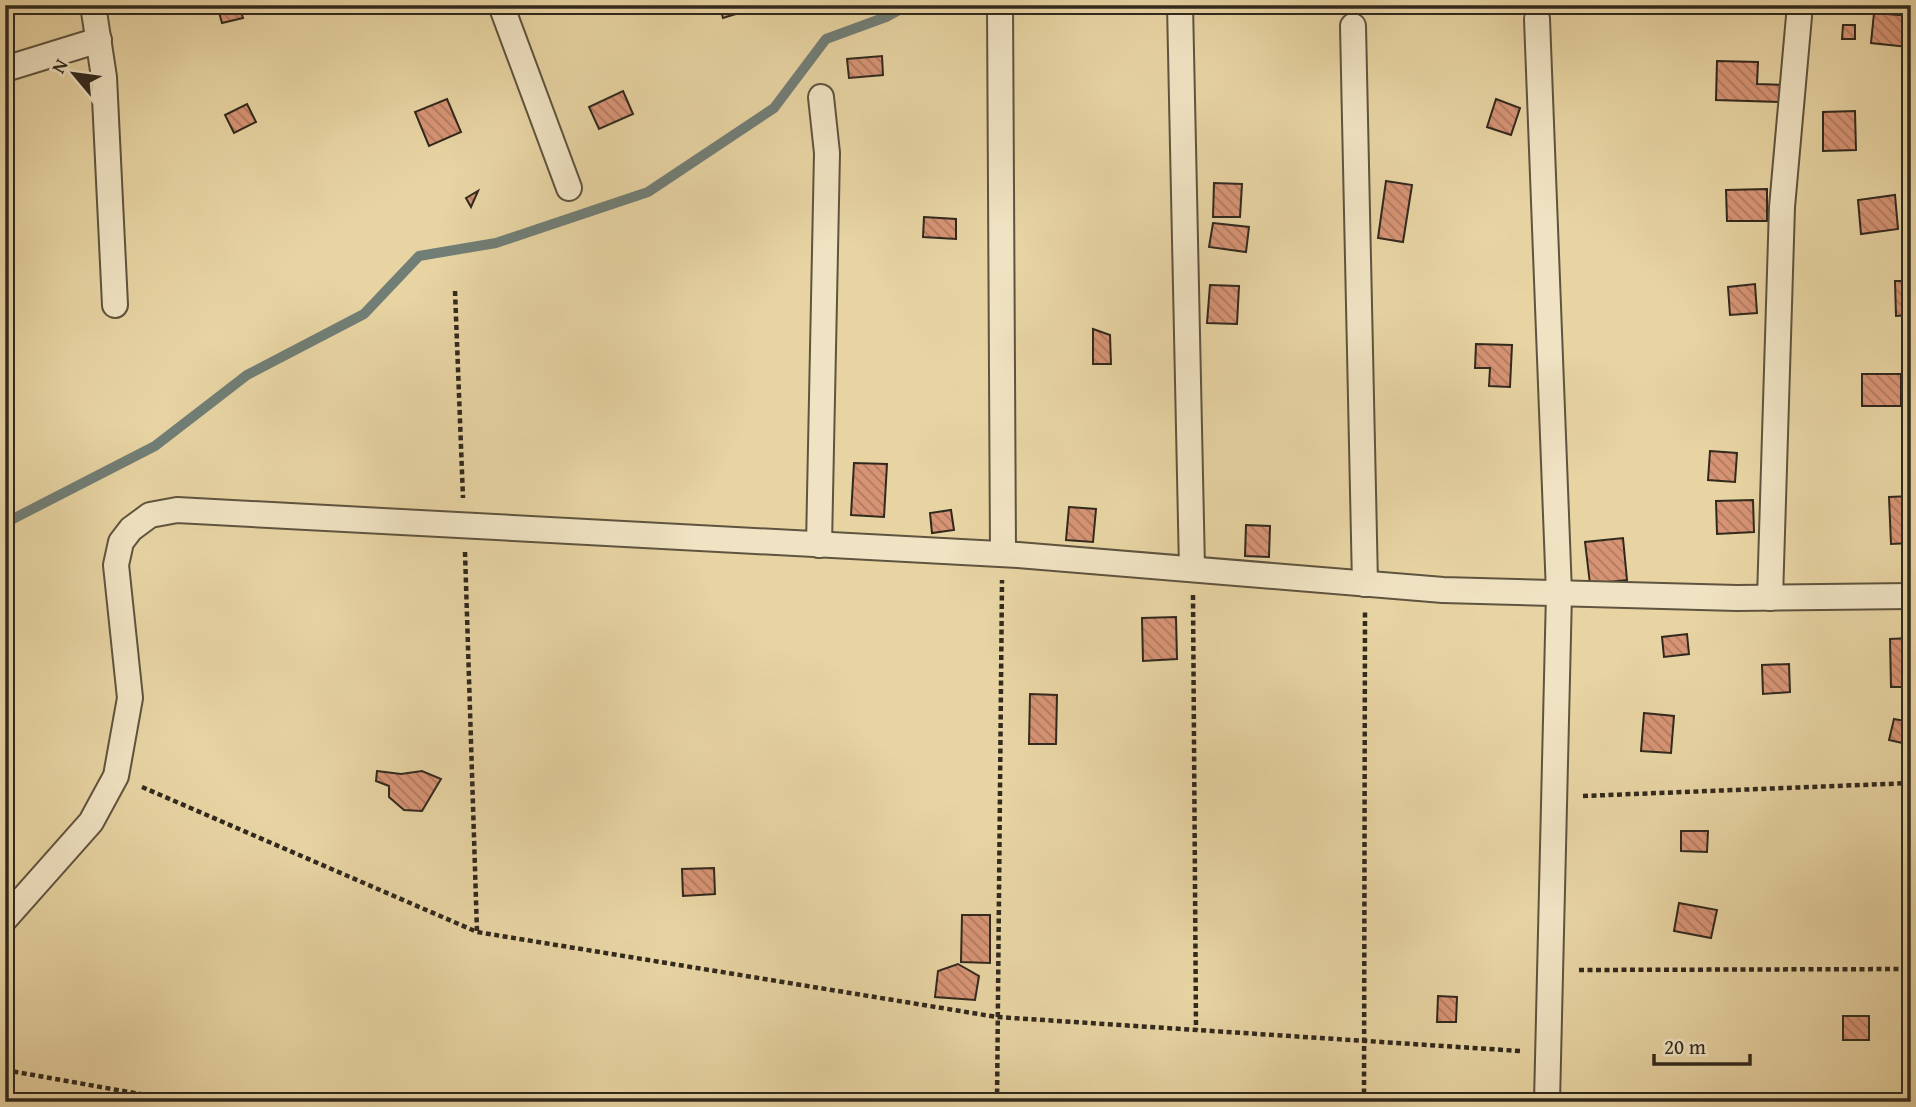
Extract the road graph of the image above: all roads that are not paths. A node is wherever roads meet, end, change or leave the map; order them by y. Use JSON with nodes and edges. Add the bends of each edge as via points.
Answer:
{"nodes":[{"id":1,"x":93,"y":5,"type":"edge"},
{"id":2,"x":1000,"y":5,"type":"edge"},
{"id":3,"x":1180,"y":5,"type":"edge"},
{"id":4,"x":1800,"y":5,"type":"edge"},
{"id":5,"x":507,"y":7,"type":"edge"},
{"id":6,"x":1537,"y":19,"type":"dead end"},
{"id":7,"x":1353,"y":26,"type":"dead end"},
{"id":8,"x":99,"y":40,"type":"junction"},
{"id":9,"x":5,"y":69,"type":"edge"},
{"id":10,"x":821,"y":97,"type":"dead end"},
{"id":11,"x":569,"y":188,"type":"dead end"},
{"id":12,"x":115,"y":305,"type":"dead end"},
{"id":13,"x":819,"y":545,"type":"junction"},
{"id":14,"x":1003,"y":554,"type":"junction"},
{"id":15,"x":1192,"y":569,"type":"junction"},
{"id":16,"x":1365,"y":584,"type":"junction"},
{"id":17,"x":1559,"y":593,"type":"junction"},
{"id":18,"x":1911,"y":596,"type":"edge"},
{"id":19,"x":1770,"y":598,"type":"junction"},
{"id":20,"x":5,"y":919,"type":"edge"},
{"id":21,"x":1547,"y":1102,"type":"edge"}],
"edges":[{"from":1,"to":8,"type":"street"},
{"from":2,"to":14,"type":"street"},
{"from":3,"to":15,"type":"street"},
{"from":4,"to":19,"type":"street","via":[[1782,207]]},
{"from":5,"to":11,"type":"street"},
{"from":6,"to":17,"type":"street"},
{"from":7,"to":16,"type":"street"},
{"from":8,"to":9,"type":"street"},
{"from":8,"to":12,"type":"street"},
{"from":10,"to":13,"type":"street","via":[[827,153]]},
{"from":13,"to":14,"type":"street"},
{"from":13,"to":20,"type":"street","via":[[177,510],[150,515],[121,542],[116,565],[130,698],[116,776],[91,822]]},
{"from":14,"to":15,"type":"street"},
{"from":15,"to":16,"type":"street"},
{"from":16,"to":17,"type":"street"},
{"from":17,"to":19,"type":"street"},
{"from":17,"to":21,"type":"street"},
{"from":18,"to":19,"type":"street"}]}
